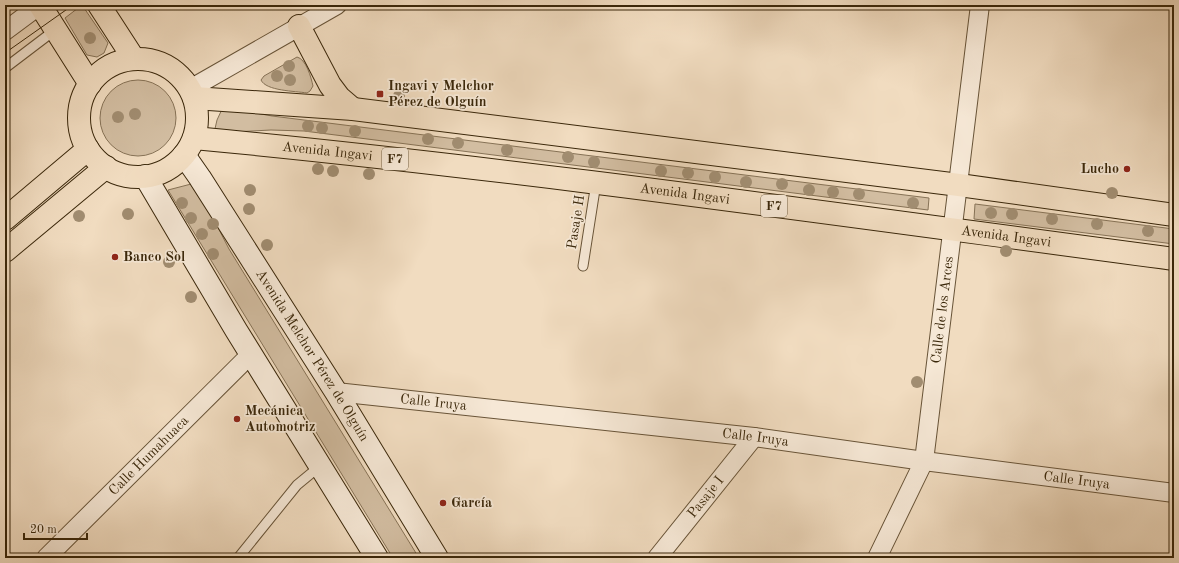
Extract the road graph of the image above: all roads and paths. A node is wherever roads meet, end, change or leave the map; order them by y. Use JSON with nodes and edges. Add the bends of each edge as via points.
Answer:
{"nodes":[{"id":1,"x":40,"y":5,"type":"edge"},
{"id":2,"x":99,"y":5,"type":"edge"},
{"id":3,"x":336,"y":5,"type":"edge"},
{"id":4,"x":980,"y":5,"type":"edge"},
{"id":5,"x":300,"y":26,"type":"junction"},
{"id":6,"x":55,"y":30,"type":"junction"},
{"id":7,"x":5,"y":31,"type":"edge"},
{"id":8,"x":134,"y":58,"type":"junction"},
{"id":9,"x":5,"y":68,"type":"edge"},
{"id":10,"x":90,"y":84,"type":"junction"},
{"id":11,"x":192,"y":94,"type":"junction"},
{"id":12,"x":353,"y":109,"type":"junction"},
{"id":13,"x":189,"y":146,"type":"junction"},
{"id":14,"x":88,"y":149,"type":"junction"},
{"id":15,"x":106,"y":167,"type":"junction"},
{"id":16,"x":145,"y":176,"type":"junction"},
{"id":17,"x":596,"y":182,"type":"junction"},
{"id":18,"x":959,"y":185,"type":"junction"},
{"id":19,"x":1174,"y":215,"type":"edge"},
{"id":20,"x":5,"y":219,"type":"edge"},
{"id":21,"x":952,"y":230,"type":"junction"},
{"id":22,"x":5,"y":251,"type":"edge"},
{"id":23,"x":1174,"y":259,"type":"edge"},
{"id":24,"x":583,"y":266,"type":"dead end"},
{"id":25,"x":251,"y":354,"type":"junction"},
{"id":26,"x":336,"y":392,"type":"junction"},
{"id":27,"x":754,"y":437,"type":"junction"},
{"id":28,"x":924,"y":461,"type":"junction"},
{"id":29,"x":320,"y":466,"type":"junction"},
{"id":30,"x":1174,"y":493,"type":"edge"},
{"id":31,"x":46,"y":558,"type":"edge"},
{"id":32,"x":238,"y":558,"type":"edge"},
{"id":33,"x":377,"y":558,"type":"edge"},
{"id":34,"x":437,"y":558,"type":"edge"},
{"id":35,"x":657,"y":558,"type":"edge"},
{"id":36,"x":877,"y":558,"type":"edge"}],
"edges":[{"from":1,"to":6,"type":"main road"},
{"from":1,"to":7,"type":"street"},
{"from":2,"to":8,"type":"main road"},
{"from":3,"to":5,"type":"street"},
{"from":4,"to":18,"type":"street","name":"Calle de los Arces"},
{"from":5,"to":11,"type":"street"},
{"from":5,"to":12,"type":"main road","via":[[330,85],[339,98]]},
{"from":6,"to":9,"type":"lane"},
{"from":6,"to":10,"type":"main road"},
{"from":8,"to":10,"type":"main road","via":[[109,66]]},
{"from":8,"to":11,"type":"main road","via":[[154,60],[166,65],[181,77]]},
{"from":10,"to":14,"type":"main road","via":[[82,99],[79,114],[81,134]]},
{"from":11,"to":12,"type":"main road"},
{"from":11,"to":13,"type":"main road","via":[[198,117]]},
{"from":12,"to":18,"type":"main road"},
{"from":13,"to":16,"type":"main road","via":[[175,164]]},
{"from":13,"to":17,"type":"main road","name":"Avenida Ingavi","number":"F7","via":[[270,145]]},
{"from":13,"to":26,"type":"street","name":"Avenida Melchor Pérez de Olguín","via":[[200,178]]},
{"from":14,"to":15,"type":"main road"},
{"from":14,"to":20,"type":"main road"},
{"from":15,"to":16,"type":"main road","via":[[124,175]]},
{"from":15,"to":22,"type":"main road"},
{"from":16,"to":25,"type":"street"},
{"from":17,"to":21,"type":"main road","name":"Avenida Ingavi","number":"F7"},
{"from":17,"to":24,"type":"lane","name":"Pasaje H"},
{"from":18,"to":19,"type":"main road"},
{"from":18,"to":21,"type":"street","name":"Calle de los Arces"},
{"from":21,"to":23,"type":"main road","name":"Avenida Ingavi","number":"F7"},
{"from":21,"to":28,"type":"street","name":"Calle de los Arces"},
{"from":25,"to":29,"type":"street"},
{"from":25,"to":31,"type":"street","name":"Calle Humahuaca"},
{"from":26,"to":27,"type":"street","name":"Calle Iruya"},
{"from":26,"to":34,"type":"street","name":"Avenida Melchor Pérez de Olguín"},
{"from":27,"to":28,"type":"street","name":"Calle Iruya"},
{"from":27,"to":35,"type":"street","name":"Pasaje I"},
{"from":28,"to":30,"type":"street","name":"Calle Iruya"},
{"from":28,"to":36,"type":"street","name":"Calle de los Arces"},
{"from":29,"to":32,"type":"lane","via":[[298,485]]},
{"from":29,"to":33,"type":"street"}]}
